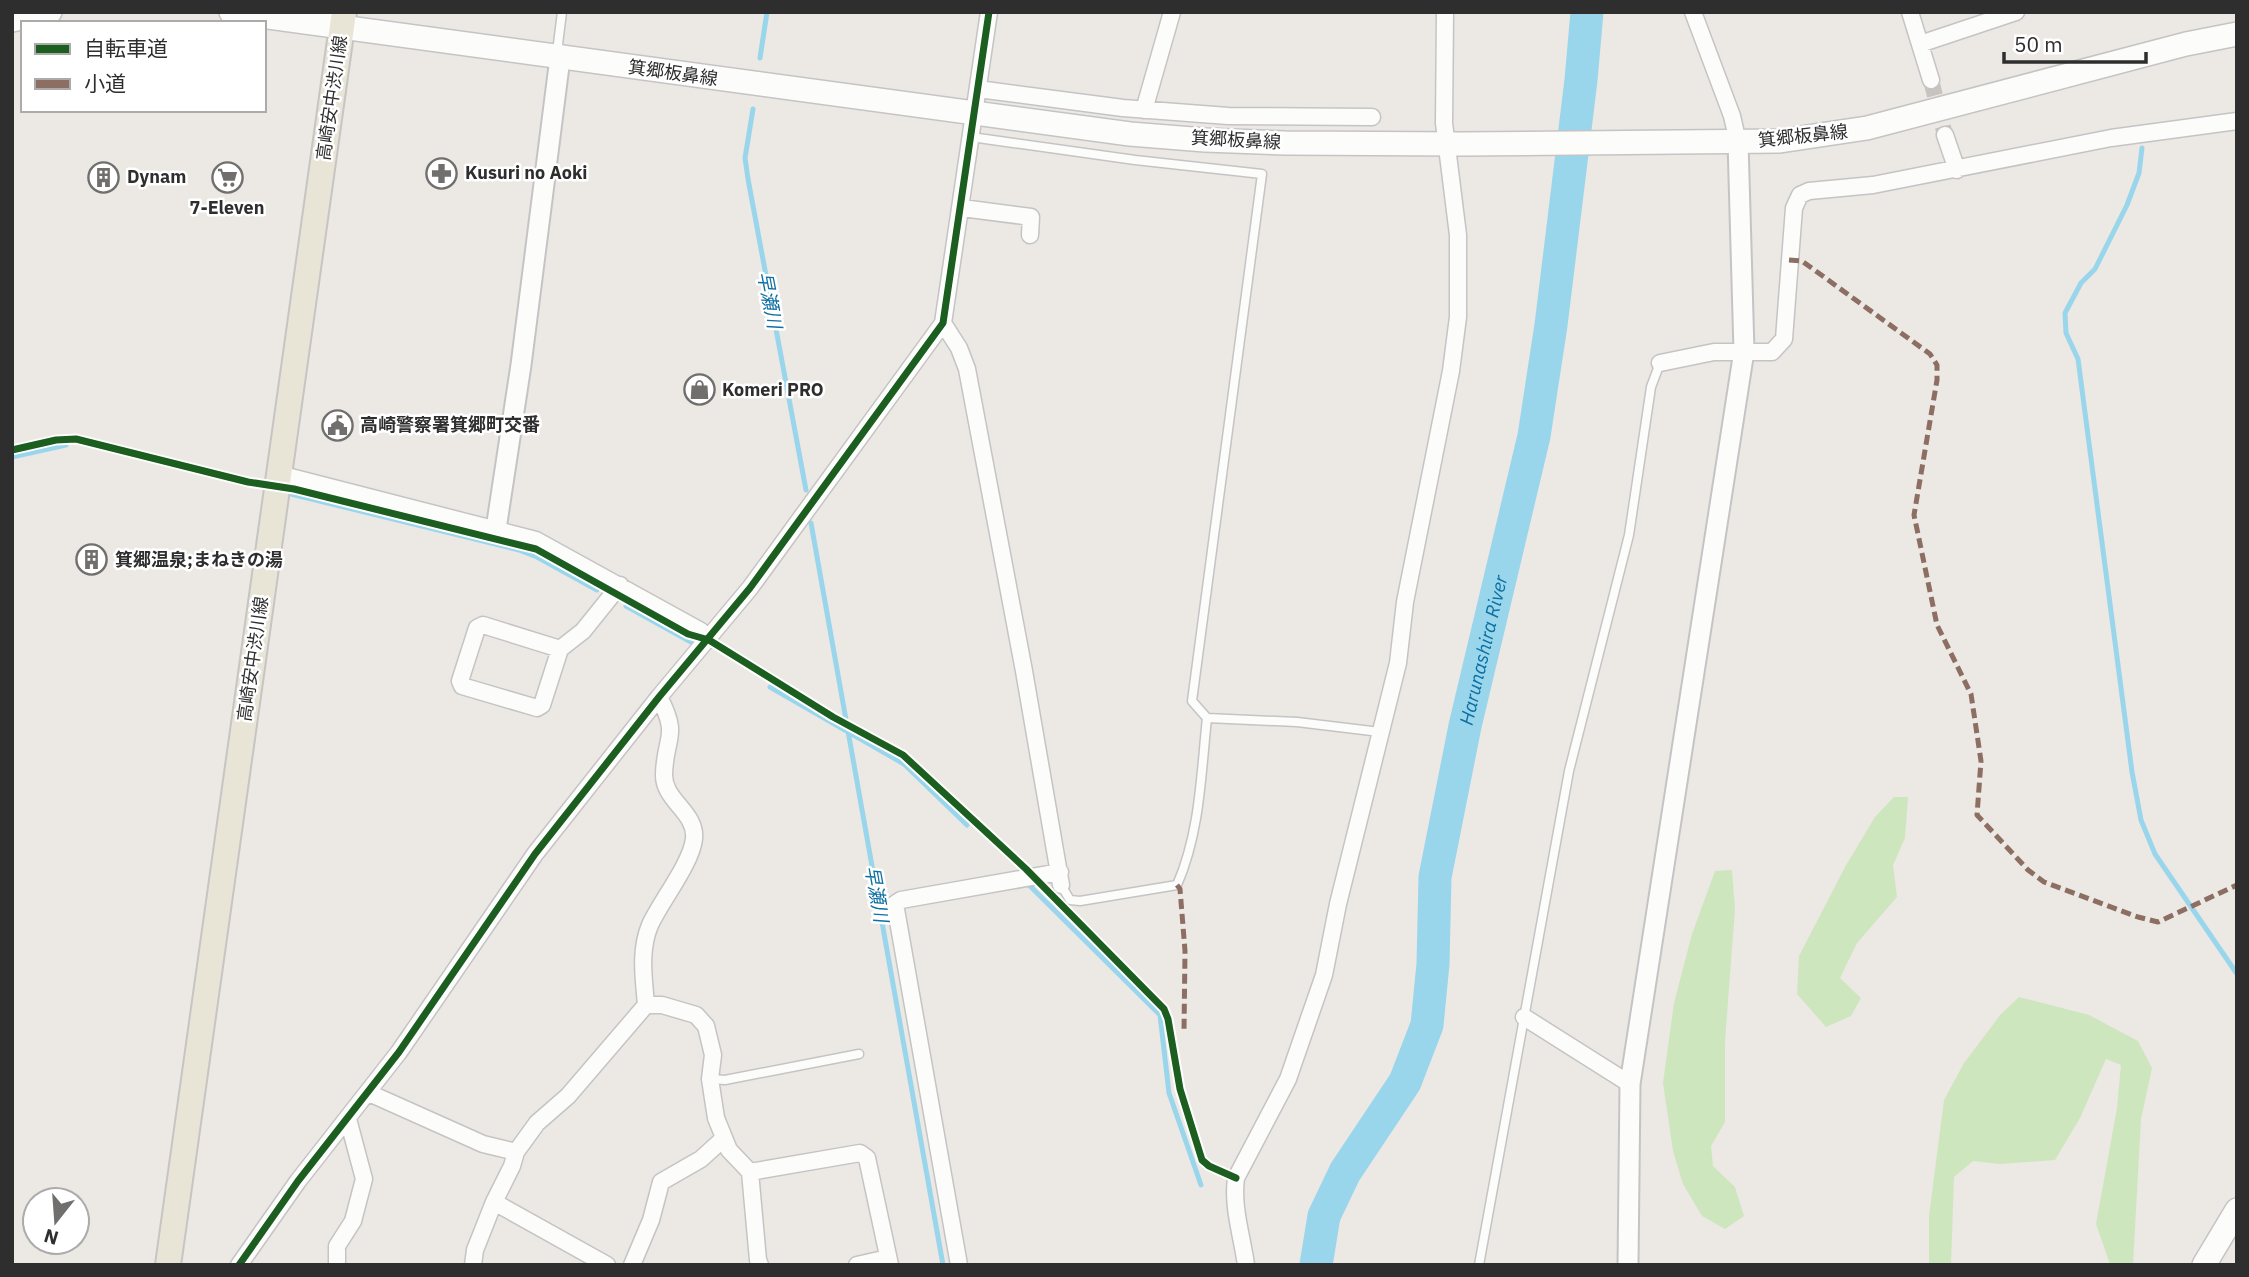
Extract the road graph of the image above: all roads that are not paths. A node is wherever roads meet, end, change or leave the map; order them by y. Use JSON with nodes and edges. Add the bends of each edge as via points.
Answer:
{"nodes":[{"id":1,"x":50,"y":12,"type":"edge"},
{"id":2,"x":231,"y":12,"type":"edge"},
{"id":3,"x":562,"y":12,"type":"edge"},
{"id":4,"x":989,"y":12,"type":"edge"},
{"id":5,"x":1172,"y":12,"type":"edge"},
{"id":6,"x":1445,"y":12,"type":"edge"},
{"id":7,"x":1693,"y":12,"type":"edge"},
{"id":8,"x":1910,"y":12,"type":"edge"},
{"id":9,"x":2016,"y":12,"type":"edge"},
{"id":10,"x":12,"y":20,"type":"edge"},
{"id":11,"x":343,"y":20,"type":"edge"},
{"id":12,"x":2237,"y":34,"type":"edge"},
{"id":13,"x":1920,"y":44,"type":"junction"},
{"id":14,"x":560,"y":58,"type":"junction"},
{"id":15,"x":1931,"y":80,"type":"tunnel mouth"},
{"id":16,"x":978,"y":89,"type":"junction"},
{"id":17,"x":1144,"y":110,"type":"junction"},
{"id":18,"x":1372,"y":117,"type":"dead end"},
{"id":19,"x":2237,"y":121,"type":"edge"},
{"id":20,"x":973,"y":125,"type":"junction"},
{"id":21,"x":1945,"y":135,"type":"tunnel mouth"},
{"id":22,"x":1738,"y":142,"type":"junction"},
{"id":23,"x":1454,"y":144,"type":"junction"},
{"id":24,"x":1957,"y":170,"type":"junction"},
{"id":25,"x":962,"y":208,"type":"junction"},
{"id":26,"x":1030,"y":235,"type":"dead end"},
{"id":27,"x":943,"y":323,"type":"junction"},
{"id":28,"x":1744,"y":351,"type":"junction"},
{"id":29,"x":1660,"y":363,"type":"joint"},
{"id":30,"x":279,"y":474,"type":"junction"},
{"id":31,"x":496,"y":529,"type":"junction"},
{"id":32,"x":620,"y":584,"type":"junction"},
{"id":33,"x":709,"y":640,"type":"junction"},
{"id":34,"x":560,"y":649,"type":"junction"},
{"id":35,"x":659,"y":697,"type":"junction"},
{"id":36,"x":1208,"y":718,"type":"junction"},
{"id":37,"x":1380,"y":732,"type":"junction"},
{"id":38,"x":1061,"y":878,"type":"junction"},
{"id":39,"x":646,"y":1005,"type":"junction"},
{"id":40,"x":1524,"y":1017,"type":"junction"},
{"id":41,"x":859,"y":1054,"type":"dead end"},
{"id":42,"x":710,"y":1079,"type":"junction"},
{"id":43,"x":1630,"y":1084,"type":"junction"},
{"id":44,"x":369,"y":1093,"type":"junction"},
{"id":45,"x":348,"y":1119,"type":"junction"},
{"id":46,"x":723,"y":1139,"type":"junction"},
{"id":47,"x":516,"y":1152,"type":"junction"},
{"id":48,"x":750,"y":1172,"type":"junction"},
{"id":49,"x":494,"y":1202,"type":"junction"},
{"id":50,"x":2237,"y":1210,"type":"edge"},
{"id":51,"x":889,"y":1261,"type":"edge"},
{"id":52,"x":168,"y":1265,"type":"edge"},
{"id":53,"x":239,"y":1265,"type":"edge"},
{"id":54,"x":338,"y":1265,"type":"edge"},
{"id":55,"x":473,"y":1265,"type":"edge"},
{"id":56,"x":607,"y":1265,"type":"edge"},
{"id":57,"x":632,"y":1265,"type":"edge"},
{"id":58,"x":760,"y":1265,"type":"edge"},
{"id":59,"x":857,"y":1265,"type":"edge"},
{"id":60,"x":959,"y":1265,"type":"edge"},
{"id":61,"x":1246,"y":1265,"type":"edge"},
{"id":62,"x":1479,"y":1265,"type":"edge"},
{"id":63,"x":1628,"y":1265,"type":"edge"},
{"id":64,"x":2204,"y":1265,"type":"edge"}],
"edges":[{"from":1,"to":10,"type":"main road"},
{"from":2,"to":11,"type":"main road","name":"箕郷板鼻線"},
{"from":3,"to":14,"type":"lane"},
{"from":4,"to":16,"type":"street"},
{"from":5,"to":17,"type":"street"},
{"from":6,"to":23,"type":"street","via":[[1444,123]]},
{"from":7,"to":22,"type":"street"},
{"from":8,"to":13,"type":"street"},
{"from":9,"to":13,"type":"street"},
{"from":11,"to":14,"type":"main road","name":"箕郷板鼻線"},
{"from":11,"to":30,"type":"main road","name":"高崎安中渋川線"},
{"from":12,"to":22,"type":"main road","name":"箕郷板鼻線","via":[[1867,128],[1780,141]]},
{"from":13,"to":15,"type":"street"},
{"from":14,"to":20,"type":"main road","name":"箕郷板鼻線"},
{"from":14,"to":31,"type":"street"},
{"from":16,"to":17,"type":"street"},
{"from":16,"to":20,"type":"street"},
{"from":17,"to":18,"type":"street"},
{"from":19,"to":24,"type":"street","via":[[2111,138]]},
{"from":20,"to":23,"type":"main road","name":"箕郷板鼻線","via":[[1205,140]]},
{"from":20,"to":25,"type":"street"},
{"from":20,"to":36,"type":"lane","via":[[1135,160],[1262,174],[1192,701]]},
{"from":21,"to":24,"type":"street"},
{"from":22,"to":23,"type":"main road","name":"箕郷板鼻線"},
{"from":22,"to":28,"type":"street"},
{"from":23,"to":37,"type":"street","via":[[1458,317],[1405,602],[1398,663]]},
{"from":24,"to":28,"type":"street","via":[[1800,195],[1794,208],[1784,339],[1772,352]]},
{"from":25,"to":26,"type":"street","via":[[1031,217]]},
{"from":25,"to":27,"type":"street"},
{"from":27,"to":33,"type":"street"},
{"from":27,"to":38,"type":"street","via":[[967,369]]},
{"from":28,"to":29,"type":"street"},
{"from":28,"to":43,"type":"street"},
{"from":29,"to":40,"type":"lane","via":[[1651,387],[1629,535],[1569,771]]},
{"from":30,"to":31,"type":"street"},
{"from":30,"to":52,"type":"main road","name":"高崎安中渋川線"},
{"from":31,"to":32,"type":"street","via":[[536,540]]},
{"from":32,"to":33,"type":"street"},
{"from":32,"to":34,"type":"street","via":[[583,631]]},
{"from":33,"to":35,"type":"street"},
{"from":34,"to":34,"type":"street","via":[[542,705],[537,708],[462,686],[460,681],[477,628],[483,625]]},
{"from":35,"to":39,"type":"street","via":[[672,729],[665,788],[694,825],[694,842],[649,926],[642,962]]},
{"from":35,"to":44,"type":"street","via":[[536,854]]},
{"from":36,"to":37,"type":"lane"},
{"from":36,"to":38,"type":"lane","via":[[1197,815],[1177,886],[1080,901],[1070,900]]},
{"from":37,"to":61,"type":"street","via":[[1324,975],[1287,1079],[1236,1178],[1234,1192]]},
{"from":38,"to":60,"type":"street","via":[[895,904]]},
{"from":39,"to":42,"type":"street","via":[[696,1015],[706,1026],[713,1055]]},
{"from":39,"to":47,"type":"street"},
{"from":40,"to":43,"type":"street"},
{"from":40,"to":62,"type":"lane"},
{"from":41,"to":42,"type":"lane"},
{"from":42,"to":46,"type":"street"},
{"from":43,"to":63,"type":"street"},
{"from":44,"to":45,"type":"street"},
{"from":44,"to":47,"type":"street","via":[[483,1144]]},
{"from":45,"to":53,"type":"street"},
{"from":45,"to":54,"type":"street","via":[[365,1179],[353,1221],[337,1246]]},
{"from":46,"to":48,"type":"street"},
{"from":46,"to":57,"type":"street","via":[[701,1159],[662,1182]]},
{"from":47,"to":49,"type":"street"},
{"from":48,"to":51,"type":"street","via":[[860,1153],[867,1158]]},
{"from":48,"to":58,"type":"street"},
{"from":49,"to":55,"type":"street"},
{"from":49,"to":56,"type":"street"},
{"from":50,"to":64,"type":"main road"},
{"from":51,"to":59,"type":"street"}]}
